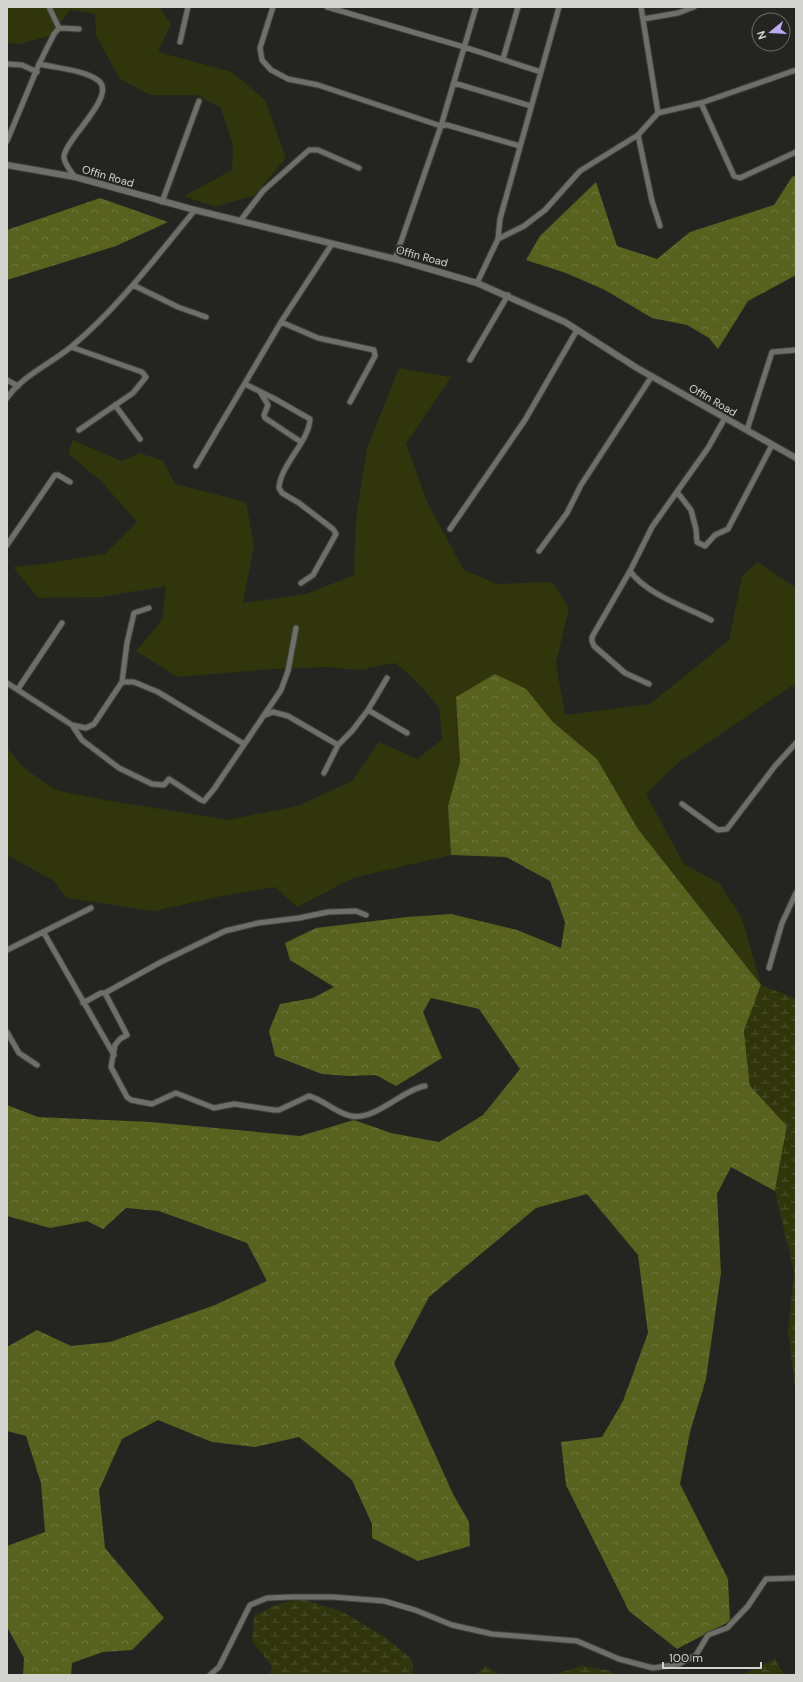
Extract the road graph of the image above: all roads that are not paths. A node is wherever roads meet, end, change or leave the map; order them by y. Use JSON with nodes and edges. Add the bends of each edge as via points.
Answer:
{"nodes":[{"id":1,"x":49,"y":7,"type":"edge"},
{"id":2,"x":188,"y":7,"type":"edge"},
{"id":3,"x":273,"y":7,"type":"edge"},
{"id":4,"x":327,"y":7,"type":"edge"},
{"id":5,"x":475,"y":7,"type":"edge"},
{"id":6,"x":518,"y":7,"type":"edge"},
{"id":7,"x":559,"y":7,"type":"edge"},
{"id":8,"x":642,"y":7,"type":"edge"},
{"id":9,"x":694,"y":7,"type":"edge"},
{"id":10,"x":643,"y":19,"type":"junction"},
{"id":11,"x":59,"y":28,"type":"junction"},
{"id":12,"x":79,"y":29,"type":"dead end"},
{"id":13,"x":180,"y":42,"type":"dead end"},
{"id":14,"x":464,"y":46,"type":"junction"},
{"id":15,"x":503,"y":59,"type":"junction"},
{"id":16,"x":7,"y":64,"type":"edge"},
{"id":17,"x":39,"y":64,"type":"junction"},
{"id":18,"x":796,"y":70,"type":"edge"},
{"id":19,"x":37,"y":72,"type":"junction"},
{"id":20,"x":542,"y":72,"type":"junction"},
{"id":21,"x":454,"y":83,"type":"junction"},
{"id":22,"x":199,"y":101,"type":"dead end"},
{"id":23,"x":701,"y":103,"type":"junction"},
{"id":24,"x":531,"y":106,"type":"junction"},
{"id":25,"x":658,"y":113,"type":"junction"},
{"id":26,"x":441,"y":126,"type":"junction"},
{"id":27,"x":638,"y":135,"type":"junction"},
{"id":28,"x":7,"y":140,"type":"edge"},
{"id":29,"x":520,"y":146,"type":"junction"},
{"id":30,"x":796,"y":152,"type":"edge"},
{"id":31,"x":7,"y":165,"type":"edge"},
{"id":32,"x":359,"y":168,"type":"dead end"},
{"id":33,"x":75,"y":177,"type":"junction"},
{"id":34,"x":162,"y":202,"type":"junction"},
{"id":35,"x":195,"y":210,"type":"junction"},
{"id":36,"x":240,"y":221,"type":"junction"},
{"id":37,"x":660,"y":226,"type":"dead end"},
{"id":38,"x":498,"y":239,"type":"junction"},
{"id":39,"x":332,"y":244,"type":"junction"},
{"id":40,"x":395,"y":258,"type":"junction"},
{"id":41,"x":477,"y":283,"type":"junction"},
{"id":42,"x":133,"y":285,"type":"junction"},
{"id":43,"x":508,"y":295,"type":"junction"},
{"id":44,"x":206,"y":317,"type":"dead end"},
{"id":45,"x":281,"y":322,"type":"junction"},
{"id":46,"x":577,"y":330,"type":"junction"},
{"id":47,"x":71,"y":347,"type":"junction"},
{"id":48,"x":796,"y":350,"type":"edge"},
{"id":49,"x":470,"y":360,"type":"dead end"},
{"id":50,"x":652,"y":376,"type":"junction"},
{"id":51,"x":7,"y":380,"type":"edge"},
{"id":52,"x":245,"y":384,"type":"junction"},
{"id":53,"x":18,"y":386,"type":"junction"},
{"id":54,"x":260,"y":392,"type":"junction"},
{"id":55,"x":7,"y":398,"type":"edge"},
{"id":56,"x":350,"y":402,"type":"dead end"},
{"id":57,"x":114,"y":405,"type":"junction"},
{"id":58,"x":725,"y":418,"type":"junction"},
{"id":59,"x":79,"y":430,"type":"dead end"},
{"id":60,"x":747,"y":430,"type":"junction"},
{"id":61,"x":140,"y":439,"type":"dead end"},
{"id":62,"x":301,"y":442,"type":"junction"},
{"id":63,"x":772,"y":445,"type":"junction"},
{"id":64,"x":796,"y":458,"type":"edge"},
{"id":65,"x":196,"y":466,"type":"dead end"},
{"id":66,"x":70,"y":482,"type":"dead end"},
{"id":67,"x":677,"y":492,"type":"junction"},
{"id":68,"x":450,"y":529,"type":"dead end"},
{"id":69,"x":8,"y":542,"type":"edge"},
{"id":70,"x":539,"y":550,"type":"dead end"},
{"id":71,"x":630,"y":570,"type":"junction"},
{"id":72,"x":301,"y":583,"type":"dead end"},
{"id":73,"x":148,"y":608,"type":"dead end"},
{"id":74,"x":711,"y":620,"type":"dead end"},
{"id":75,"x":62,"y":623,"type":"dead end"},
{"id":76,"x":296,"y":628,"type":"dead end"},
{"id":77,"x":387,"y":678,"type":"dead end"},
{"id":78,"x":122,"y":682,"type":"junction"},
{"id":79,"x":7,"y":683,"type":"edge"},
{"id":80,"x":649,"y":684,"type":"dead end"},
{"id":81,"x":18,"y":689,"type":"junction"},
{"id":82,"x":368,"y":710,"type":"junction"},
{"id":83,"x":262,"y":717,"type":"junction"},
{"id":84,"x":72,"y":725,"type":"junction"},
{"id":85,"x":407,"y":733,"type":"dead end"},
{"id":86,"x":244,"y":744,"type":"junction"},
{"id":87,"x":796,"y":744,"type":"edge"},
{"id":88,"x":338,"y":745,"type":"junction"},
{"id":89,"x":324,"y":773,"type":"dead end"},
{"id":90,"x":682,"y":804,"type":"dead end"},
{"id":91,"x":796,"y":893,"type":"edge"},
{"id":92,"x":91,"y":908,"type":"dead end"},
{"id":93,"x":366,"y":915,"type":"dead end"},
{"id":94,"x":44,"y":932,"type":"junction"},
{"id":95,"x":7,"y":950,"type":"edge"},
{"id":96,"x":769,"y":968,"type":"dead end"},
{"id":97,"x":105,"y":993,"type":"junction"},
{"id":98,"x":83,"y":1003,"type":"junction"},
{"id":99,"x":7,"y":1032,"type":"edge"},
{"id":100,"x":114,"y":1055,"type":"junction"},
{"id":101,"x":36,"y":1065,"type":"dead end"},
{"id":102,"x":425,"y":1086,"type":"dead end"},
{"id":103,"x":796,"y":1578,"type":"edge"},
{"id":104,"x":210,"y":1675,"type":"edge"}],
"edges":[{"from":1,"to":11,"type":"street"},
{"from":2,"to":13,"type":"street"},
{"from":3,"to":26,"type":"street","via":[[260,48],[262,60],[271,70],[288,79],[318,85]]},
{"from":4,"to":14,"type":"street"},
{"from":5,"to":14,"type":"street"},
{"from":6,"to":15,"type":"street"},
{"from":7,"to":20,"type":"street"},
{"from":8,"to":10,"type":"street"},
{"from":9,"to":10,"type":"street"},
{"from":10,"to":25,"type":"street"},
{"from":11,"to":12,"type":"street"},
{"from":11,"to":17,"type":"street"},
{"from":14,"to":15,"type":"street"},
{"from":14,"to":21,"type":"street"},
{"from":15,"to":20,"type":"street"},
{"from":16,"to":19,"type":"street","via":[[22,65]]},
{"from":17,"to":19,"type":"street"},
{"from":17,"to":33,"type":"street","via":[[74,71],[94,79],[102,87],[103,95],[65,152],[65,160]]},
{"from":18,"to":23,"type":"street"},
{"from":19,"to":28,"type":"street"},
{"from":20,"to":24,"type":"street"},
{"from":21,"to":24,"type":"street"},
{"from":21,"to":26,"type":"street"},
{"from":22,"to":34,"type":"street"},
{"from":23,"to":25,"type":"street"},
{"from":23,"to":30,"type":"street","via":[[734,176],[740,178]]},
{"from":24,"to":29,"type":"street"},
{"from":25,"to":27,"type":"street"},
{"from":26,"to":29,"type":"street","via":[[447,125]]},
{"from":26,"to":40,"type":"street"},
{"from":27,"to":37,"type":"street"},
{"from":27,"to":38,"type":"street","via":[[584,167],[545,210],[524,226]]},
{"from":29,"to":38,"type":"street","via":[[500,219]]},
{"from":31,"to":33,"type":"street","name":"Offin Road"},
{"from":32,"to":36,"type":"street","via":[[318,150],[309,150],[263,191]]},
{"from":33,"to":34,"type":"street","name":"Offin Road"},
{"from":34,"to":35,"type":"street","name":"Offin Road"},
{"from":35,"to":36,"type":"street","name":"Offin Road"},
{"from":35,"to":42,"type":"street"},
{"from":36,"to":39,"type":"street","name":"Offin Road"},
{"from":38,"to":41,"type":"street"},
{"from":39,"to":40,"type":"street","name":"Offin Road"},
{"from":39,"to":45,"type":"street"},
{"from":40,"to":41,"type":"street","name":"Offin Road"},
{"from":41,"to":43,"type":"street","name":"Offin Road"},
{"from":42,"to":44,"type":"street","via":[[178,307]]},
{"from":42,"to":47,"type":"street"},
{"from":43,"to":46,"type":"street","name":"Offin Road"},
{"from":43,"to":49,"type":"street"},
{"from":45,"to":52,"type":"street"},
{"from":45,"to":56,"type":"street","via":[[318,338],[374,350],[375,356]]},
{"from":46,"to":50,"type":"street","name":"Offin Road"},
{"from":46,"to":68,"type":"street","via":[[525,420]]},
{"from":47,"to":53,"type":"street"},
{"from":47,"to":57,"type":"street","via":[[145,374],[145,380],[133,393]]},
{"from":48,"to":60,"type":"street","via":[[772,352]]},
{"from":50,"to":58,"type":"street","name":"Offin Road"},
{"from":50,"to":70,"type":"street","via":[[585,480],[567,513]]},
{"from":51,"to":53,"type":"street"},
{"from":52,"to":54,"type":"street"},
{"from":52,"to":65,"type":"street"},
{"from":53,"to":55,"type":"street"},
{"from":54,"to":62,"type":"street","via":[[268,405],[265,418]]},
{"from":54,"to":62,"type":"street","via":[[276,398],[310,419]]},
{"from":57,"to":59,"type":"street"},
{"from":57,"to":61,"type":"street"},
{"from":58,"to":60,"type":"street","name":"Offin Road"},
{"from":58,"to":67,"type":"street","via":[[708,448]]},
{"from":60,"to":63,"type":"street","name":"Offin Road"},
{"from":62,"to":72,"type":"street","via":[[282,476],[279,488],[282,493],[333,529],[336,534],[313,575]]},
{"from":63,"to":64,"type":"street","name":"Offin Road"},
{"from":63,"to":67,"type":"street","via":[[728,529],[715,535],[705,546],[697,541],[690,510]]},
{"from":66,"to":69,"type":"street","via":[[55,475]]},
{"from":67,"to":71,"type":"street","via":[[652,527]]},
{"from":71,"to":74,"type":"street","via":[[640,581],[660,595]]},
{"from":71,"to":80,"type":"street","via":[[592,641],[625,673]]},
{"from":73,"to":78,"type":"street","via":[[134,613]]},
{"from":75,"to":81,"type":"street"},
{"from":76,"to":83,"type":"street","via":[[288,671],[281,690]]},
{"from":77,"to":82,"type":"street"},
{"from":78,"to":84,"type":"street","via":[[94,724],[86,728]]},
{"from":78,"to":86,"type":"street","via":[[134,682],[158,692]]},
{"from":79,"to":81,"type":"street"},
{"from":81,"to":84,"type":"street"},
{"from":82,"to":85,"type":"street"},
{"from":82,"to":88,"type":"street"},
{"from":83,"to":86,"type":"street"},
{"from":83,"to":88,"type":"street","via":[[273,712],[288,716]]},
{"from":84,"to":86,"type":"street","via":[[82,740],[119,768],[152,784],[164,785],[169,779],[204,801]]},
{"from":87,"to":90,"type":"street","via":[[775,766],[727,829],[718,830]]},
{"from":88,"to":89,"type":"street"},
{"from":91,"to":96,"type":"street","via":[[782,923]]},
{"from":92,"to":94,"type":"street"},
{"from":93,"to":97,"type":"street","via":[[356,911],[328,912],[225,931]]},
{"from":94,"to":95,"type":"street"},
{"from":94,"to":98,"type":"street"},
{"from":97,"to":98,"type":"street"},
{"from":97,"to":100,"type":"street","via":[[127,1035],[115,1045]]},
{"from":98,"to":100,"type":"street"},
{"from":99,"to":101,"type":"street","via":[[19,1053]]},
{"from":100,"to":102,"type":"street","via":[[111,1067],[127,1097],[152,1104],[176,1093],[214,1108],[234,1104],[279,1110],[309,1096],[343,1113],[360,1117]]},
{"from":103,"to":104,"type":"street","via":[[766,1579],[748,1606],[727,1628],[708,1635],[696,1655],[679,1664],[653,1668],[619,1659],[577,1641],[492,1634],[452,1625],[384,1601],[334,1597],[267,1598],[250,1605],[219,1667]]}]}
